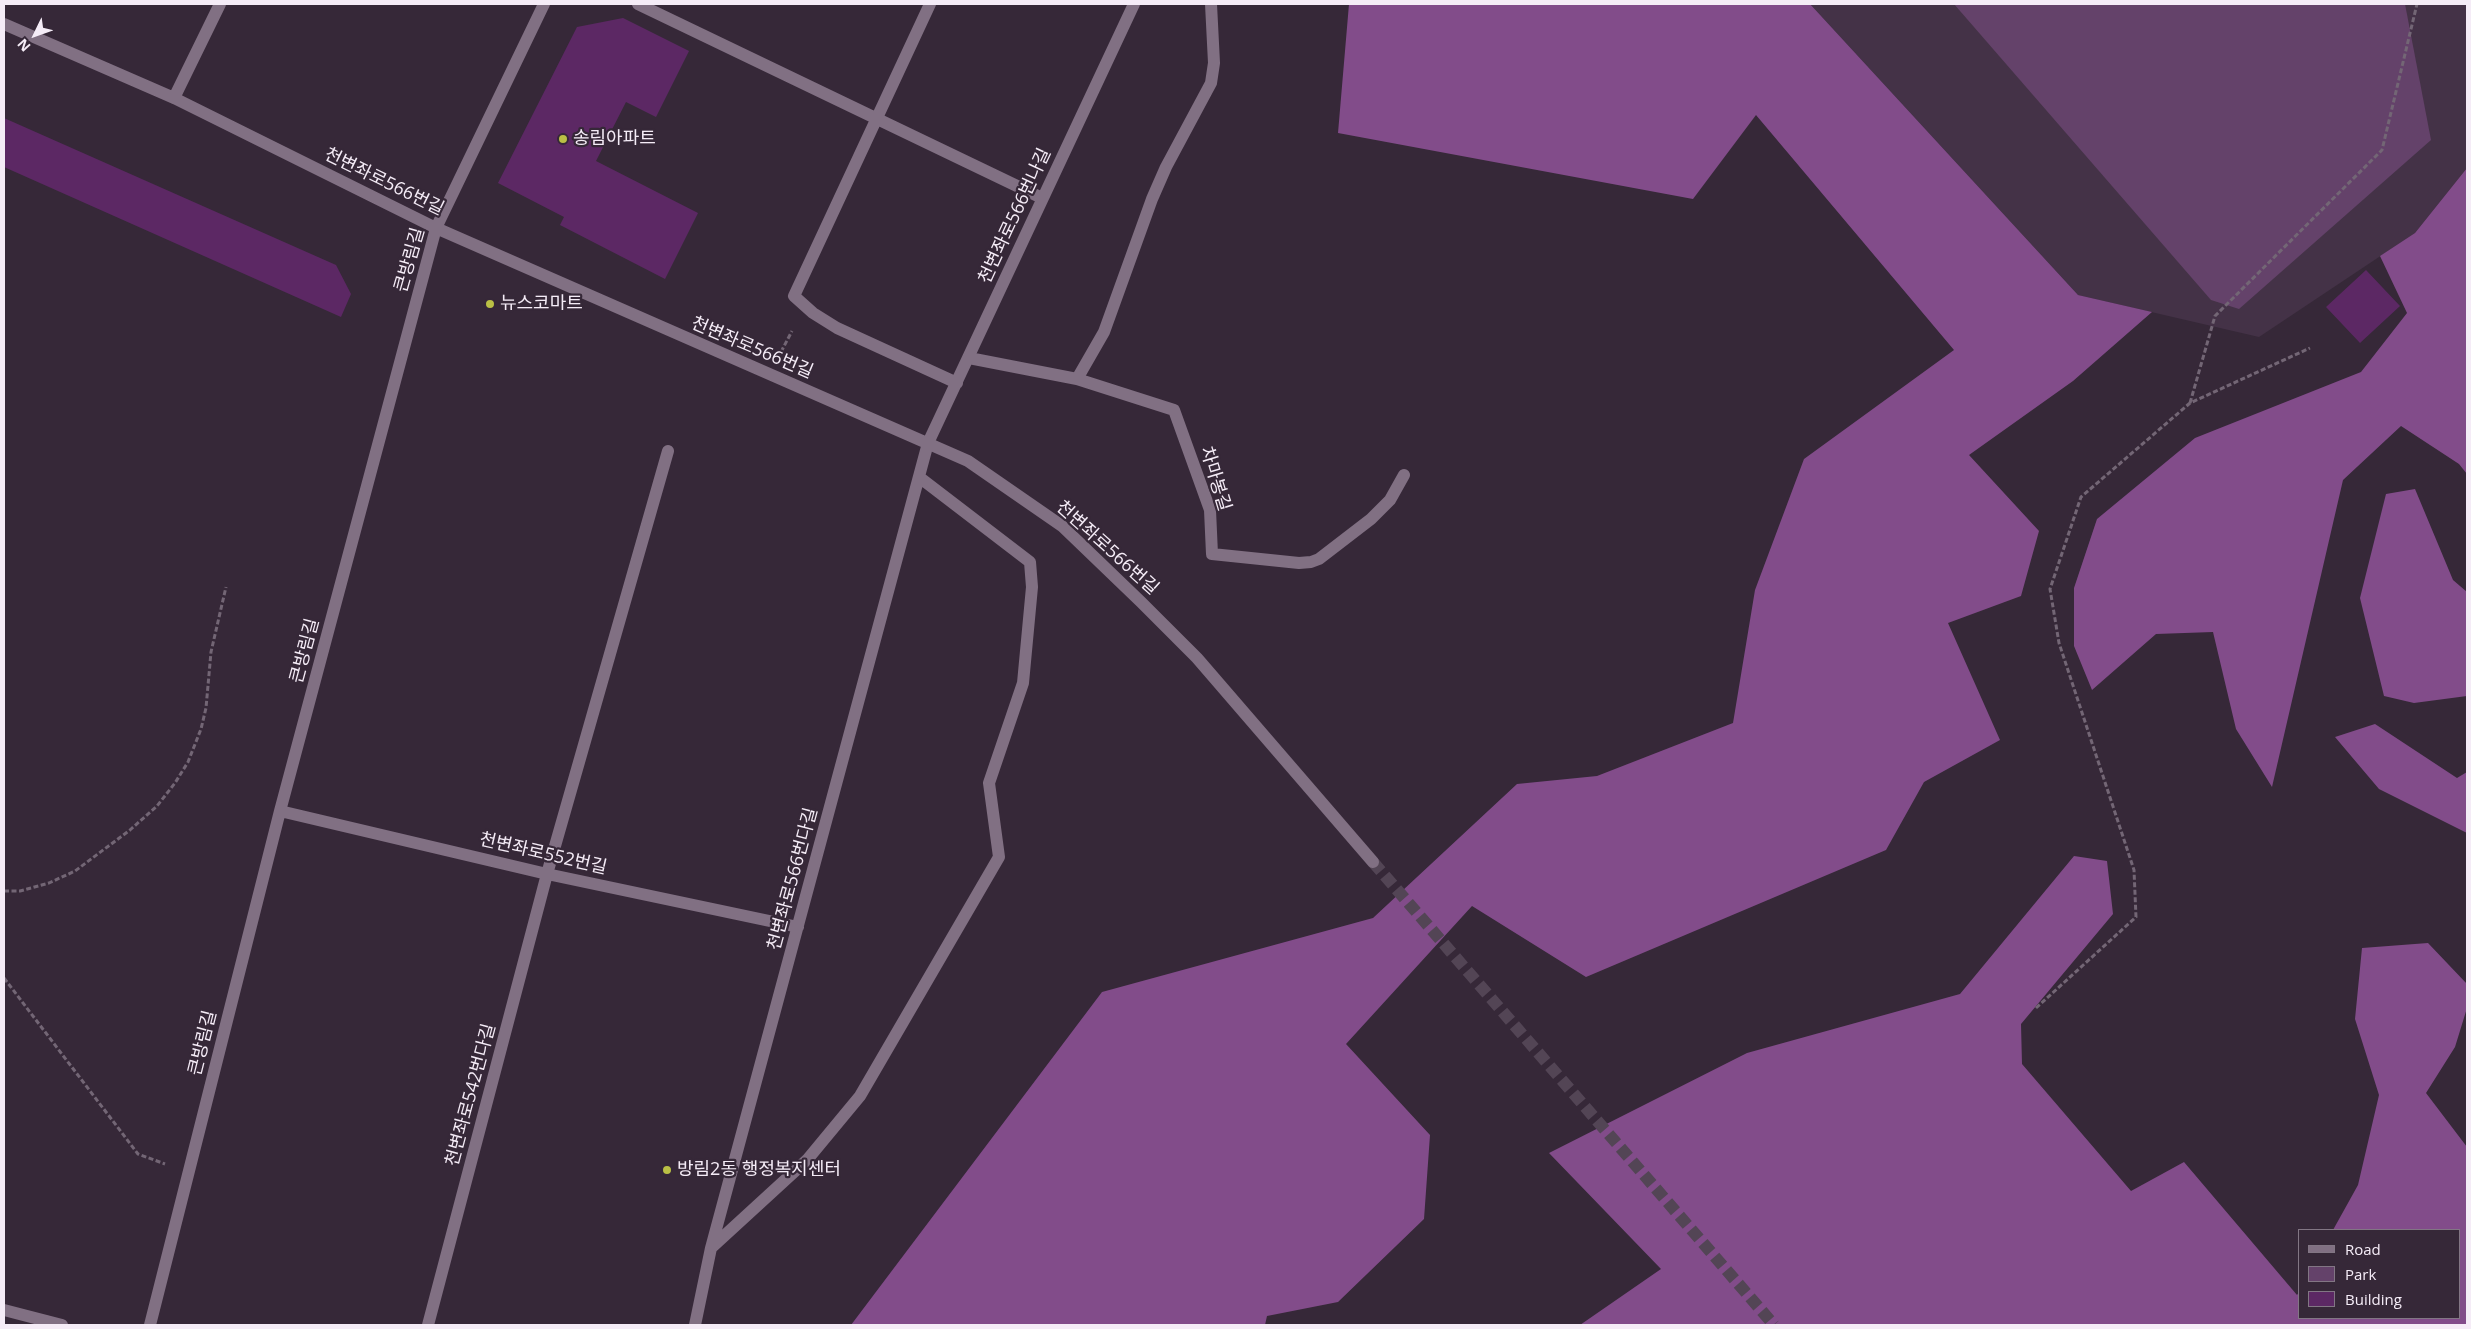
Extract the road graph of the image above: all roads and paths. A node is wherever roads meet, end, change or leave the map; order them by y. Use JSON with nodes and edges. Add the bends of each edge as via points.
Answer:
{"nodes":[{"id":1,"x":220,"y":4,"type":"edge"},
{"id":2,"x":544,"y":4,"type":"edge"},
{"id":3,"x":638,"y":4,"type":"edge"},
{"id":4,"x":930,"y":4,"type":"edge"},
{"id":5,"x":1134,"y":4,"type":"edge"},
{"id":6,"x":1211,"y":4,"type":"edge"},
{"id":7,"x":2417,"y":4,"type":"edge"},
{"id":8,"x":4,"y":24,"type":"edge"},
{"id":9,"x":174,"y":98,"type":"junction"},
{"id":10,"x":876,"y":118,"type":"junction"},
{"id":11,"x":1042,"y":198,"type":"junction"},
{"id":12,"x":436,"y":228,"type":"junction"},
{"id":13,"x":805,"y":306,"type":"junction"},
{"id":14,"x":2310,"y":348,"type":"dead end"},
{"id":15,"x":969,"y":358,"type":"junction"},
{"id":16,"x":769,"y":374,"type":"junction"},
{"id":17,"x":1077,"y":379,"type":"junction"},
{"id":18,"x":957,"y":383,"type":"junction"},
{"id":19,"x":2190,"y":403,"type":"junction"},
{"id":20,"x":928,"y":443,"type":"junction"},
{"id":21,"x":668,"y":451,"type":"dead end"},
{"id":22,"x":1404,"y":475,"type":"dead end"},
{"id":23,"x":919,"y":477,"type":"junction"},
{"id":24,"x":226,"y":587,"type":"dead end"},
{"id":25,"x":280,"y":811,"type":"junction"},
{"id":26,"x":1373,"y":862,"type":"tunnel mouth"},
{"id":27,"x":547,"y":874,"type":"junction"},
{"id":28,"x":4,"y":891,"type":"edge"},
{"id":29,"x":798,"y":927,"type":"junction"},
{"id":30,"x":4,"y":978,"type":"edge"},
{"id":31,"x":2036,"y":1008,"type":"dead end"},
{"id":32,"x":189,"y":1172,"type":"junction"},
{"id":33,"x":711,"y":1248,"type":"junction"},
{"id":34,"x":4,"y":1310,"type":"edge"},
{"id":35,"x":62,"y":1325,"type":"edge"},
{"id":36,"x":150,"y":1325,"type":"edge"},
{"id":37,"x":428,"y":1325,"type":"edge"},
{"id":38,"x":695,"y":1325,"type":"edge"}],
"edges":[{"from":1,"to":9,"type":"street"},
{"from":2,"to":12,"type":"street","name":"큰방림길"},
{"from":3,"to":10,"type":"street"},
{"from":4,"to":10,"type":"street"},
{"from":5,"to":11,"type":"street","name":"천변좌로566번나길"},
{"from":6,"to":17,"type":"street","via":[[1214,63],[1211,83],[1166,167],[1104,332]]},
{"from":7,"to":19,"type":"path","via":[[2382,150],[2215,316]]},
{"from":8,"to":9,"type":"street","name":"천변좌로566번길"},
{"from":9,"to":12,"type":"street","name":"천변좌로566번길"},
{"from":10,"to":11,"type":"street"},
{"from":10,"to":13,"type":"street","via":[[794,296]]},
{"from":11,"to":15,"type":"street","name":"천변좌로566번나길"},
{"from":12,"to":16,"type":"street","name":"천변좌로566번길"},
{"from":12,"to":25,"type":"street","name":"큰방림길"},
{"from":13,"to":16,"type":"path"},
{"from":13,"to":18,"type":"street","via":[[837,328]]},
{"from":14,"to":19,"type":"path"},
{"from":15,"to":17,"type":"street","name":"차마봉길"},
{"from":15,"to":18,"type":"street","name":"천변좌로566번나길"},
{"from":16,"to":20,"type":"street","name":"천변좌로566번길"},
{"from":17,"to":22,"type":"street","name":"차마봉길","via":[[1174,410],[1210,510],[1212,554],[1299,563],[1319,559],[1371,519],[1390,500]]},
{"from":18,"to":20,"type":"street","name":"천변좌로566번나길"},
{"from":19,"to":31,"type":"path","via":[[2081,497],[2050,590],[2059,643],[2134,870],[2136,917]]},
{"from":20,"to":23,"type":"street","name":"천변좌로566번다길"},
{"from":20,"to":26,"type":"street","name":"천변좌로566번길","via":[[968,461],[1062,526],[1197,658]]},
{"from":21,"to":27,"type":"street","name":"천변좌로542번다길"},
{"from":23,"to":29,"type":"street","name":"천변좌로566번다길"},
{"from":23,"to":33,"type":"street","via":[[1030,562],[1032,587],[1023,683],[989,783],[999,857],[860,1096],[807,1160]]},
{"from":24,"to":28,"type":"path","via":[[211,652],[206,708],[188,762],[175,784],[157,806],[130,830],[75,871],[49,883],[20,891]]},
{"from":25,"to":27,"type":"street","name":"천변좌로552번길"},
{"from":25,"to":32,"type":"street","name":"큰방림길"},
{"from":27,"to":29,"type":"street","name":"천변좌로552번길"},
{"from":27,"to":37,"type":"street","name":"천변좌로542번다길"},
{"from":29,"to":33,"type":"street","name":"천변좌로566번다길"},
{"from":30,"to":32,"type":"path","via":[[138,1154]]},
{"from":32,"to":36,"type":"street","name":"큰방림길"},
{"from":33,"to":38,"type":"street","name":"천변좌로566번다길"},
{"from":34,"to":35,"type":"street"}]}
